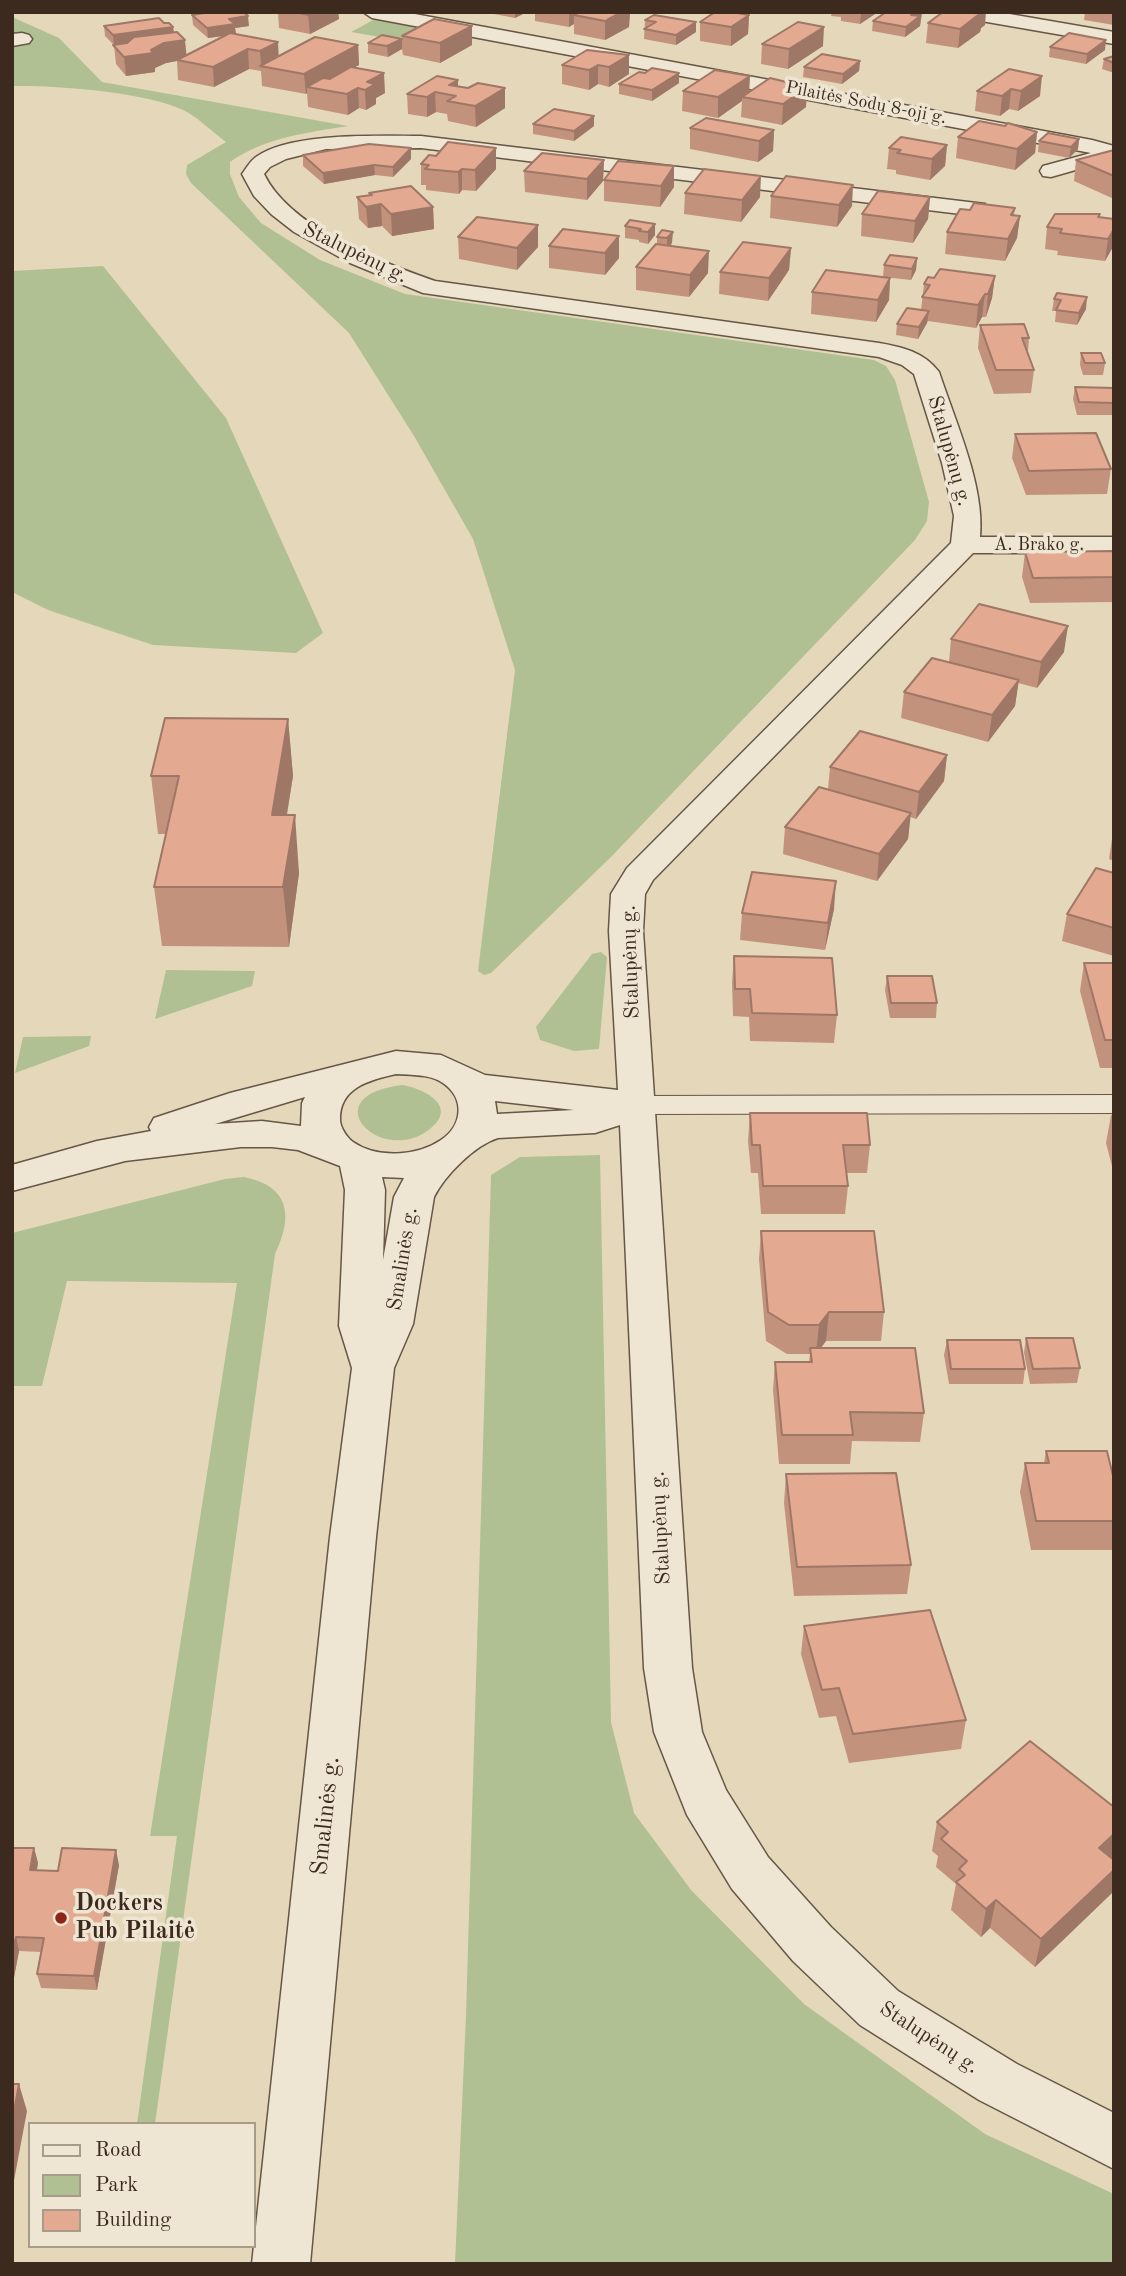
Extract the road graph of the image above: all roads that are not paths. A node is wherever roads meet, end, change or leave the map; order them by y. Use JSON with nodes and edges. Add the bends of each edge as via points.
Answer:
{"nodes":[{"id":1,"x":372,"y":12,"type":"edge"},
{"id":2,"x":964,"y":12,"type":"edge"},
{"id":3,"x":1114,"y":38,"type":"edge"},
{"id":4,"x":1113,"y":153,"type":"edge"},
{"id":5,"x":1051,"y":171,"type":"dead end"},
{"id":6,"x":977,"y":209,"type":"edge"},
{"id":7,"x":965,"y":545,"type":"junction"},
{"id":8,"x":1114,"y":545,"type":"edge"},
{"id":9,"x":354,"y":1072,"type":"junction"},
{"id":10,"x":464,"y":1082,"type":"junction"},
{"id":11,"x":1114,"y":1104,"type":"edge"},
{"id":12,"x":638,"y":1105,"type":"junction"},
{"id":13,"x":458,"y":1145,"type":"junction"},
{"id":14,"x":125,"y":1148,"type":"junction"},
{"id":15,"x":349,"y":1157,"type":"junction"},
{"id":16,"x":12,"y":1178,"type":"edge"},
{"id":17,"x":373,"y":1368,"type":"junction"},
{"id":18,"x":1114,"y":2142,"type":"edge"},
{"id":19,"x":281,"y":2264,"type":"edge"}],
"edges":[{"from":1,"to":4,"type":"street","name":"Pilaitės Sodų 8-oji g."},
{"from":2,"to":3,"type":"street"},
{"from":4,"to":5,"type":"street"},
{"from":6,"to":7,"type":"street","name":"Stalupėnų g.","via":[[421,142],[326,143],[279,154],[262,162],[253,174],[255,186],[290,220],[354,256],[431,288],[879,350],[918,362],[926,372],[955,463],[968,516]]},
{"from":7,"to":8,"type":"street","name":"A. Brako g."},
{"from":7,"to":12,"type":"street","name":"Stalupėnų g.","via":[[639,876],[628,894],[626,931]]},
{"from":9,"to":10,"type":"street","via":[[400,1062],[425,1064]]},
{"from":9,"to":14,"type":"street","via":[[180,1121]]},
{"from":9,"to":15,"type":"street","via":[[336,1083],[318,1112],[327,1141]]},
{"from":10,"to":12,"type":"street","via":[[494,1090],[595,1097]]},
{"from":10,"to":13,"type":"street","via":[[479,1107],[478,1120]]},
{"from":11,"to":12,"type":"lane"},
{"from":12,"to":13,"type":"street","via":[[596,1121],[498,1126]]},
{"from":12,"to":18,"type":"street","name":"Stalupėnų g.","via":[[668,1668],[678,1732],[705,1800],[750,1873],[812,1944],[879,2008],[998,2082]]},
{"from":13,"to":15,"type":"street","via":[[401,1167]]},
{"from":13,"to":17,"type":"street","name":"Smalinės g.","via":[[428,1172],[414,1197],[393,1324]]},
{"from":14,"to":15,"type":"street","via":[[249,1134],[284,1135]]},
{"from":14,"to":16,"type":"street"},
{"from":15,"to":17,"type":"street","name":"Smalinės g.","via":[[365,1190],[360,1326]]},
{"from":17,"to":19,"type":"street","name":"Smalinės g."}]}
